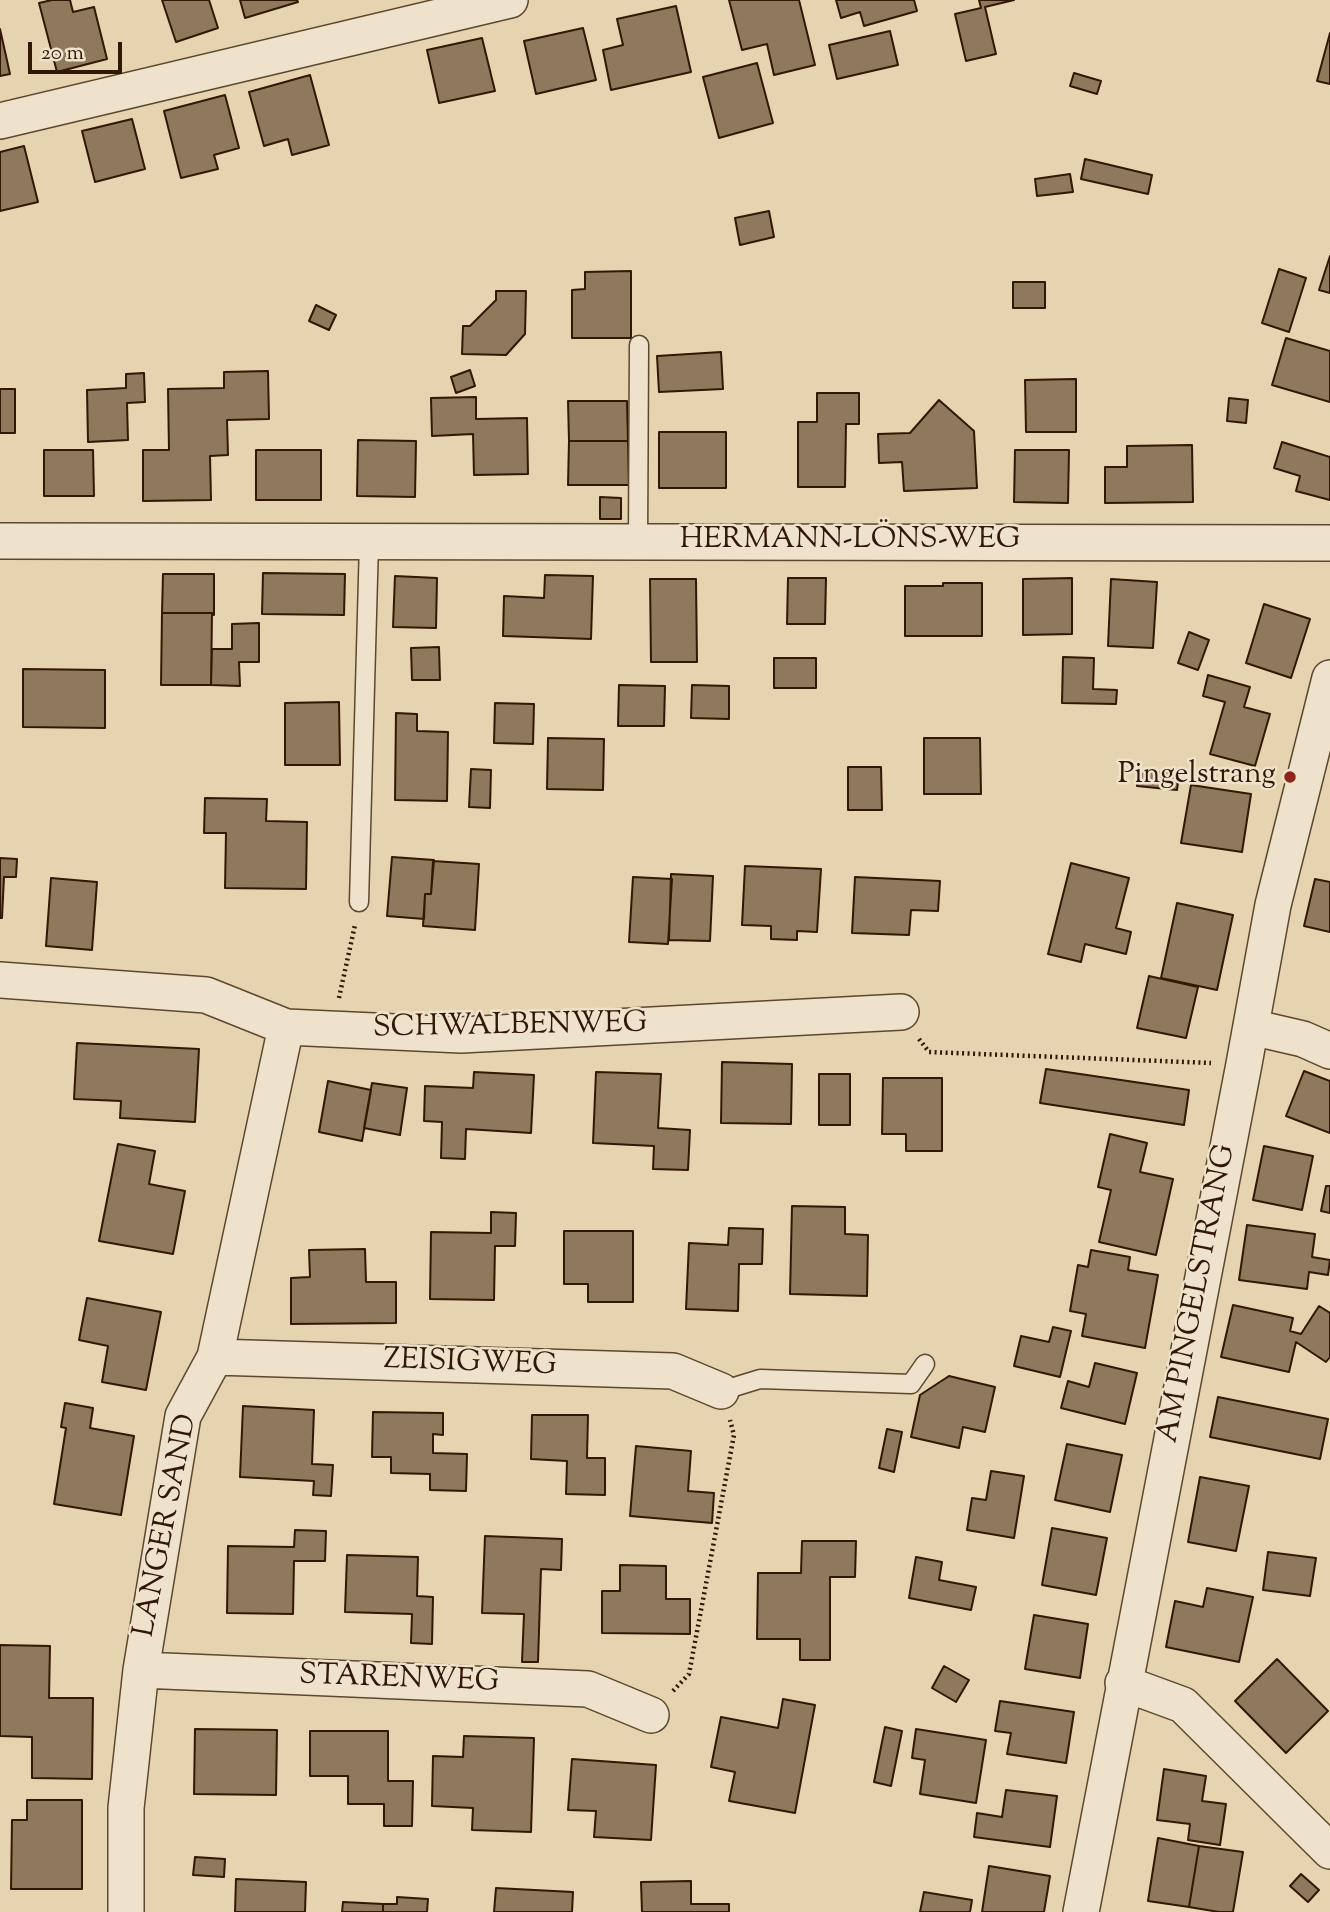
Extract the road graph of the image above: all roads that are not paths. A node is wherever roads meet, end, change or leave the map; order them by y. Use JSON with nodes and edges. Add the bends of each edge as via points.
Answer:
{"nodes":[{"id":1,"x":510,"y":0,"type":"edge"},
{"id":2,"x":0,"y":121,"type":"edge"},
{"id":3,"x":639,"y":345,"type":"dead end"},
{"id":4,"x":0,"y":541,"type":"edge"},
{"id":5,"x":369,"y":542,"type":"junction"},
{"id":6,"x":638,"y":542,"type":"junction"},
{"id":7,"x":1330,"y":543,"type":"edge"},
{"id":8,"x":1330,"y":678,"type":"edge"},
{"id":9,"x":359,"y":902,"type":"road end"},
{"id":10,"x":0,"y":980,"type":"edge"},
{"id":11,"x":901,"y":1012,"type":"road end"},
{"id":12,"x":286,"y":1027,"type":"junction"},
{"id":13,"x":1251,"y":1027,"type":"junction"},
{"id":14,"x":1330,"y":1051,"type":"edge"},
{"id":15,"x":215,"y":1357,"type":"junction"},
{"id":16,"x":925,"y":1364,"type":"dead end"},
{"id":17,"x":721,"y":1391,"type":"joint"},
{"id":18,"x":142,"y":1670,"type":"junction"},
{"id":19,"x":1123,"y":1683,"type":"junction"},
{"id":20,"x":651,"y":1715,"type":"road end"},
{"id":21,"x":1330,"y":1851,"type":"edge"},
{"id":22,"x":126,"y":1912,"type":"edge"},
{"id":23,"x":1081,"y":1912,"type":"edge"}],
"edges":[{"from":1,"to":2,"type":"street"},
{"from":3,"to":6,"type":"lane"},
{"from":4,"to":5,"type":"street","name":"HERMANN-LÖNS-WEG"},
{"from":5,"to":6,"type":"street","name":"HERMANN-LÖNS-WEG"},
{"from":5,"to":9,"type":"lane"},
{"from":6,"to":7,"type":"street","name":"HERMANN-LÖNS-WEG"},
{"from":8,"to":13,"type":"street","name":"AM PINGELSTRANG","via":[[1273,905]]},
{"from":10,"to":12,"type":"street","name":"SCHWALBENWEG","via":[[206,995]]},
{"from":11,"to":12,"type":"street","name":"SCHWALBENWEG","via":[[461,1035]]},
{"from":12,"to":15,"type":"street","name":"LANGER SAND"},
{"from":13,"to":14,"type":"street","via":[[1303,1039]]},
{"from":13,"to":19,"type":"street","name":"AM PINGELSTRANG"},
{"from":15,"to":17,"type":"street","name":"ZEISIGWEG","via":[[673,1371]]},
{"from":15,"to":18,"type":"street","name":"LANGER SAND","via":[[183,1416]]},
{"from":16,"to":17,"type":"lane","via":[[911,1384],[760,1379]]},
{"from":18,"to":20,"type":"street","name":"STARENWEG","via":[[588,1689]]},
{"from":18,"to":22,"type":"street","name":"LANGER SAND","via":[[126,1808]]},
{"from":19,"to":21,"type":"street","via":[[1183,1705]]},
{"from":19,"to":23,"type":"street","name":"AM PINGELSTRANG"}]}
